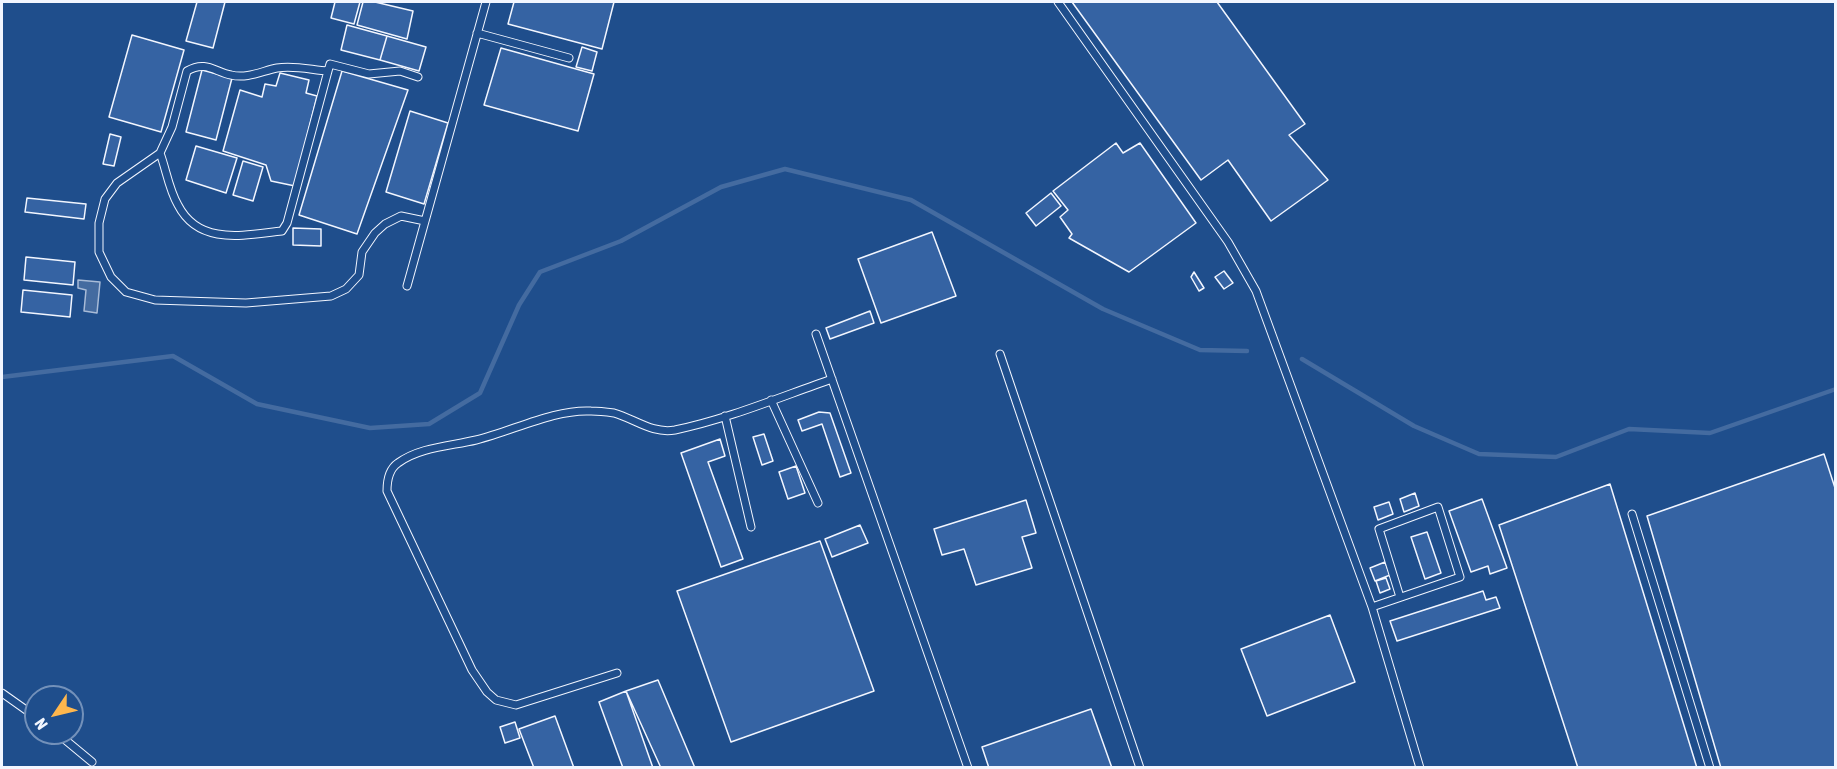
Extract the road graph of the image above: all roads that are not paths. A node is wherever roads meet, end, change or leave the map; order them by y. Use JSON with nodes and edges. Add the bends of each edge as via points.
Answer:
{"nodes":[{"id":1,"x":486,"y":2,"type":"edge"},
{"id":2,"x":1059,"y":2,"type":"edge"},
{"id":3,"x":477,"y":33,"type":"junction"},
{"id":4,"x":569,"y":58,"type":"dead end"},
{"id":5,"x":328,"y":70,"type":"junction"},
{"id":6,"x":417,"y":77,"type":"dead end"},
{"id":7,"x":160,"y":153,"type":"junction"},
{"id":8,"x":425,"y":221,"type":"junction"},
{"id":9,"x":407,"y":286,"type":"dead end"},
{"id":10,"x":816,"y":334,"type":"dead end"},
{"id":11,"x":1000,"y":354,"type":"dead end"},
{"id":12,"x":832,"y":380,"type":"junction"},
{"id":13,"x":771,"y":400,"type":"junction"},
{"id":14,"x":724,"y":416,"type":"junction"},
{"id":15,"x":819,"y":503,"type":"dead end"},
{"id":16,"x":1632,"y":514,"type":"dead end"},
{"id":17,"x":751,"y":527,"type":"dead end"},
{"id":18,"x":1401,"y":597,"type":"junction"},
{"id":19,"x":1372,"y":607,"type":"junction"},
{"id":20,"x":618,"y":673,"type":"dead end"},
{"id":21,"x":2,"y":693,"type":"edge"},
{"id":22,"x":24,"y":709,"type":"edge"},
{"id":23,"x":71,"y":745,"type":"edge"},
{"id":24,"x":92,"y":762,"type":"dead end"},
{"id":25,"x":968,"y":768,"type":"edge"},
{"id":26,"x":1140,"y":768,"type":"edge"},
{"id":27,"x":1420,"y":768,"type":"edge"},
{"id":28,"x":1710,"y":768,"type":"edge"}],
"edges":[{"from":1,"to":3,"type":"lane"},
{"from":2,"to":19,"type":"lane","via":[[1228,242],[1256,291]]},
{"from":3,"to":4,"type":"lane"},
{"from":3,"to":8,"type":"lane"},
{"from":5,"to":6,"type":"lane","via":[[330,63],[369,74],[400,71]]},
{"from":5,"to":7,"type":"lane","via":[[292,67],[231,75],[195,66],[188,71]]},
{"from":5,"to":7,"type":"lane","via":[[282,231],[216,235],[195,226],[178,206]]},
{"from":7,"to":8,"type":"lane","via":[[117,183],[105,199],[99,223],[99,252],[111,277],[126,292],[155,300],[246,303],[331,296],[346,289],[359,275],[362,252],[386,224],[401,216]]},
{"from":8,"to":9,"type":"lane"},
{"from":10,"to":12,"type":"lane"},
{"from":11,"to":26,"type":"lane"},
{"from":12,"to":13,"type":"lane"},
{"from":12,"to":25,"type":"lane"},
{"from":13,"to":14,"type":"lane"},
{"from":13,"to":15,"type":"lane"},
{"from":14,"to":17,"type":"lane"},
{"from":14,"to":20,"type":"lane","via":[[658,431],[614,413],[566,413],[406,457],[394,464],[387,478],[387,491],[472,670],[496,700],[516,705]]},
{"from":16,"to":28,"type":"lane"},
{"from":18,"to":18,"type":"lane","via":[[1460,577],[1438,507],[1379,529]]},
{"from":18,"to":19,"type":"lane"},
{"from":19,"to":27,"type":"lane"},
{"from":21,"to":22,"type":"lane"},
{"from":23,"to":24,"type":"lane"}]}
